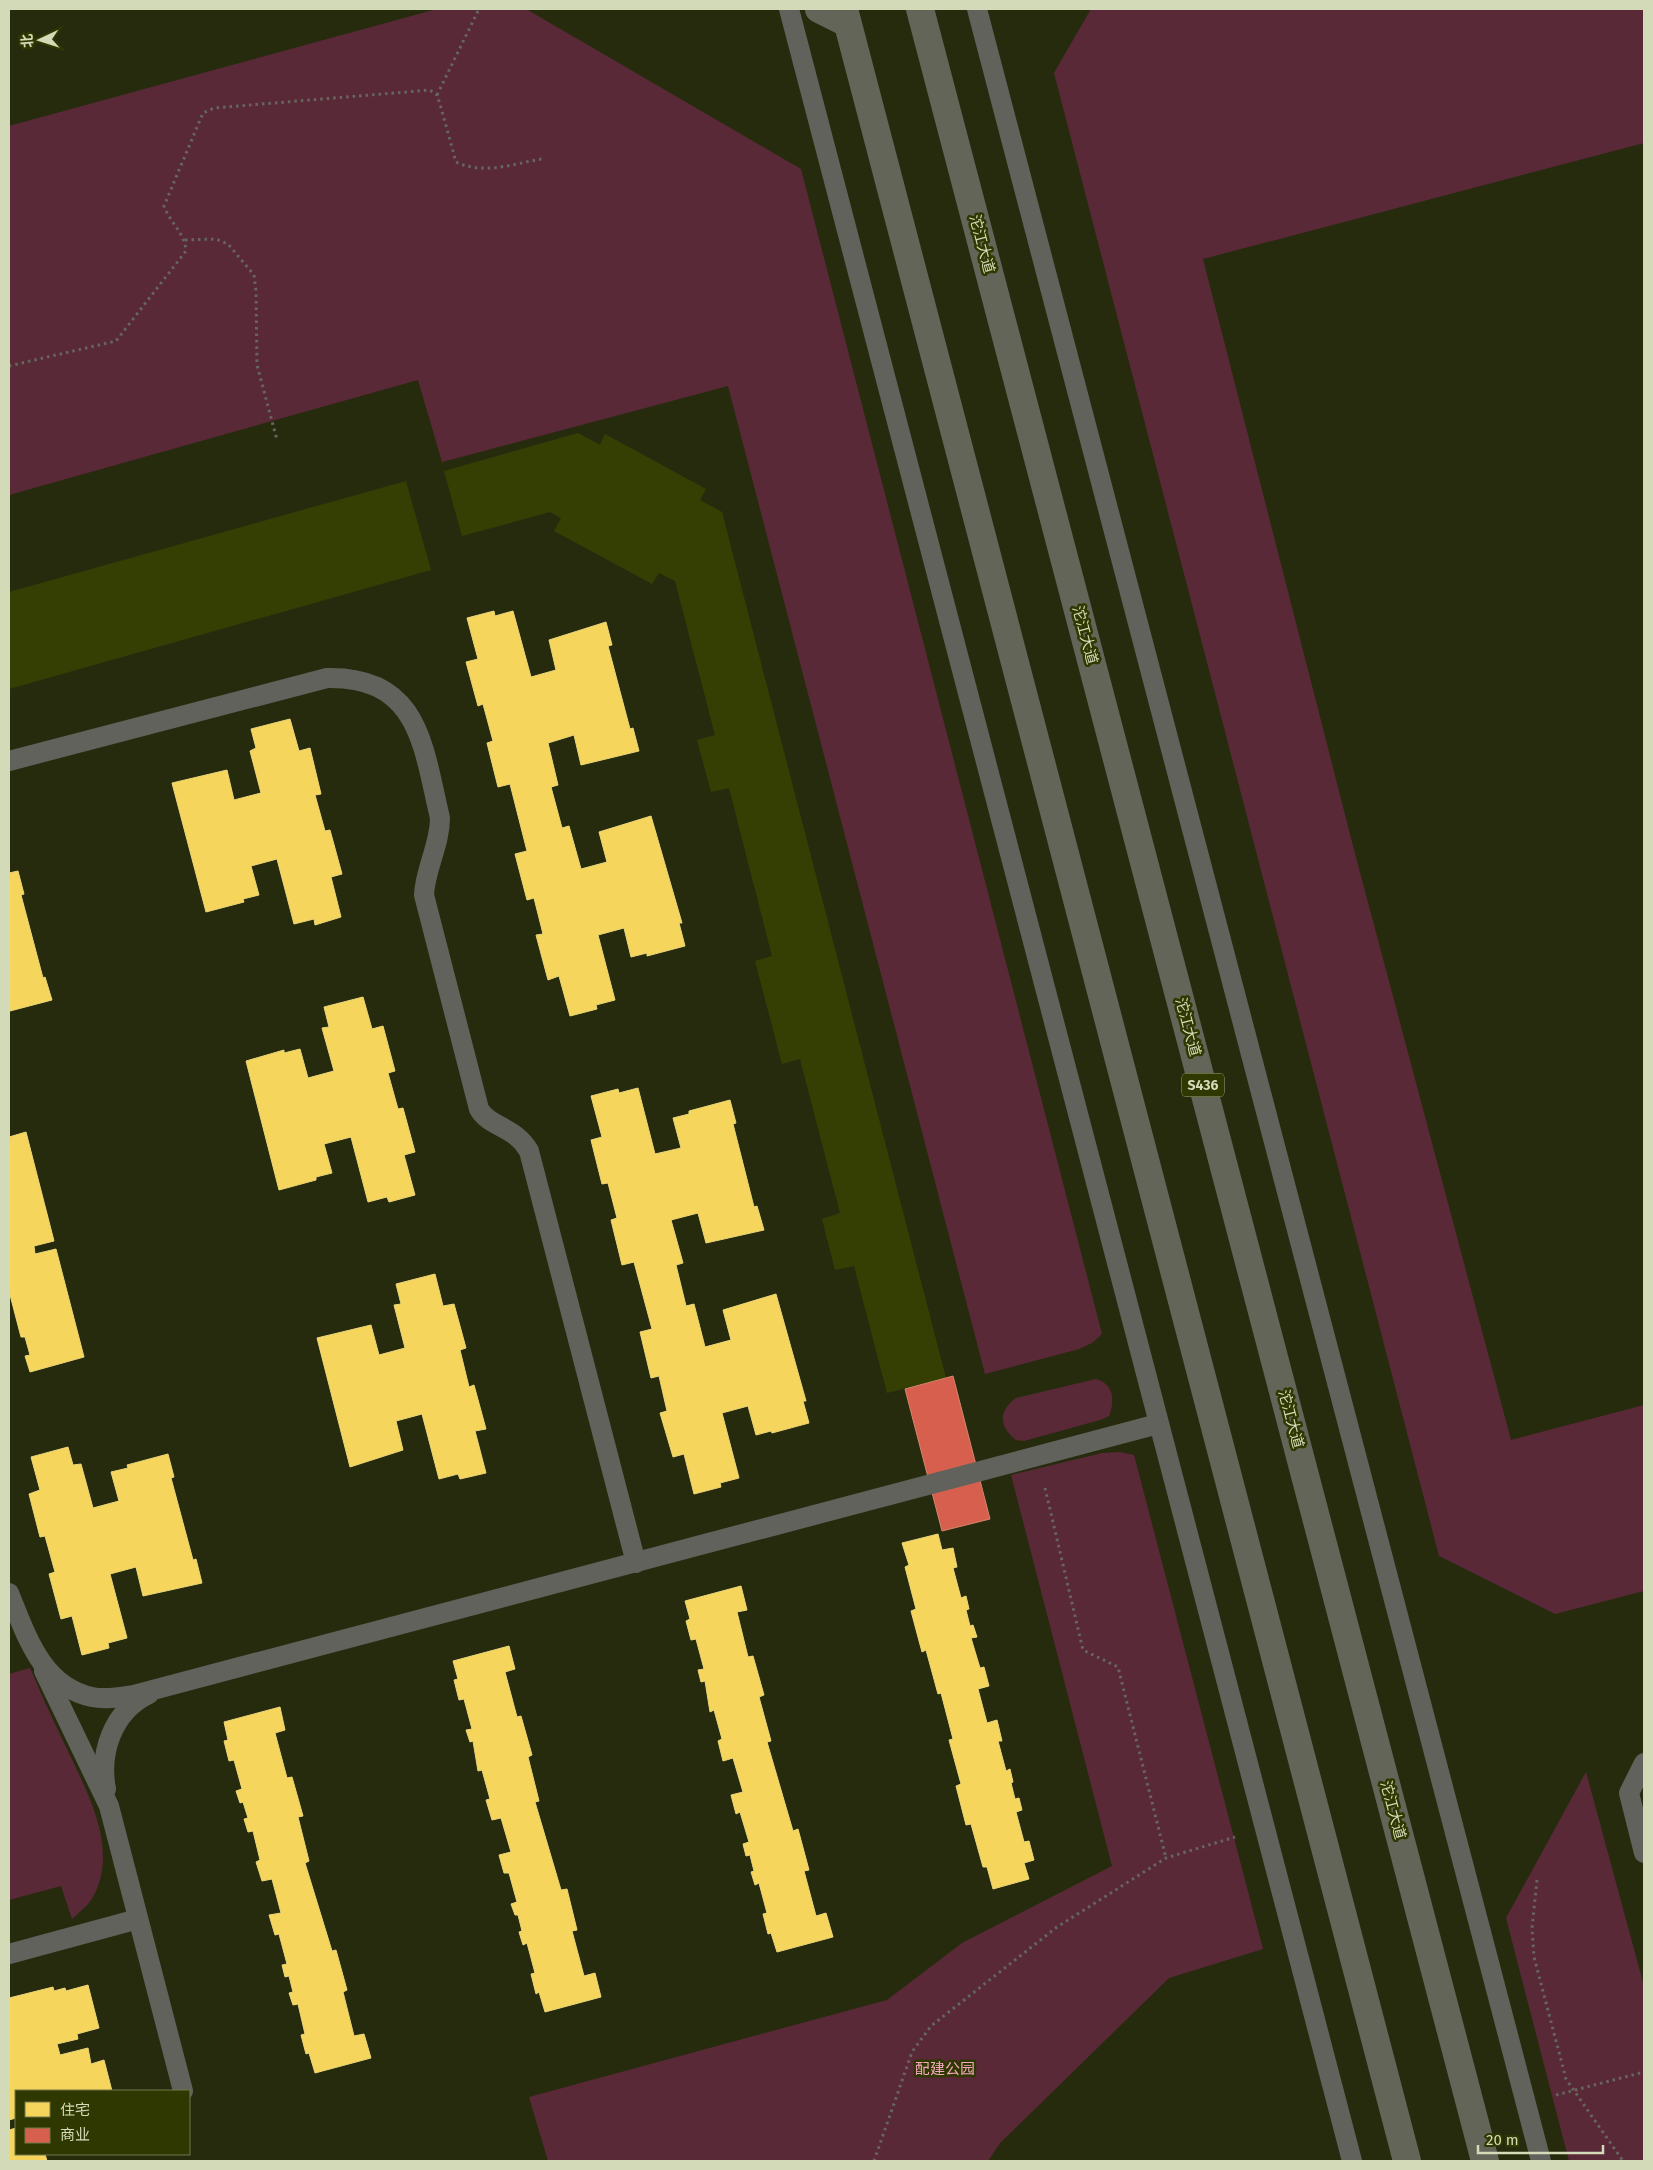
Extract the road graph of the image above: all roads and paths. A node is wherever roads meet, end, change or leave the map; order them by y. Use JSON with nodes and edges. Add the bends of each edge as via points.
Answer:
{"nodes":[{"id":1,"x":479,"y":9,"type":"edge"},
{"id":2,"x":789,"y":9,"type":"edge"},
{"id":3,"x":819,"y":9,"type":"edge"},
{"id":4,"x":920,"y":9,"type":"edge"},
{"id":5,"x":977,"y":9,"type":"edge"},
{"id":6,"x":845,"y":16,"type":"edge"},
{"id":7,"x":437,"y":95,"type":"junction"},
{"id":8,"x":542,"y":159,"type":"dead end"},
{"id":9,"x":185,"y":240,"type":"junction"},
{"id":10,"x":9,"y":366,"type":"edge"},
{"id":11,"x":277,"y":440,"type":"dead end"},
{"id":12,"x":9,"y":761,"type":"edge"},
{"id":13,"x":1158,"y":1424,"type":"junction"},
{"id":14,"x":1037,"y":1457,"type":"junction"},
{"id":15,"x":636,"y":1563,"type":"junction"},
{"id":16,"x":9,"y":1593,"type":"edge"},
{"id":17,"x":34,"y":1652,"type":"junction"},
{"id":18,"x":161,"y":1688,"type":"junction"},
{"id":19,"x":1644,"y":1764,"type":"edge"},
{"id":20,"x":109,"y":1806,"type":"junction"},
{"id":21,"x":1264,"y":1828,"type":"junction"},
{"id":22,"x":1644,"y":1853,"type":"edge"},
{"id":23,"x":1166,"y":1858,"type":"junction"},
{"id":24,"x":1537,"y":1880,"type":"dead end"},
{"id":25,"x":138,"y":1919,"type":"junction"},
{"id":26,"x":9,"y":1954,"type":"edge"},
{"id":27,"x":1644,"y":2072,"type":"edge"},
{"id":28,"x":183,"y":2090,"type":"edge"},
{"id":29,"x":1574,"y":2090,"type":"junction"},
{"id":30,"x":1548,"y":2097,"type":"dead end"},
{"id":31,"x":874,"y":2161,"type":"edge"},
{"id":32,"x":1352,"y":2161,"type":"edge"},
{"id":33,"x":1407,"y":2161,"type":"edge"},
{"id":34,"x":1486,"y":2161,"type":"edge"},
{"id":35,"x":1541,"y":2161,"type":"edge"},
{"id":36,"x":1623,"y":2161,"type":"edge"}],
"edges":[{"from":1,"to":7,"type":"path"},
{"from":2,"to":13,"type":"lane"},
{"from":3,"to":6,"type":"highway"},
{"from":4,"to":34,"type":"highway","name":"沱江大道","number":"S436"},
{"from":5,"to":35,"type":"lane"},
{"from":6,"to":33,"type":"highway"},
{"from":7,"to":8,"type":"path","via":[[456,162],[483,170]]},
{"from":7,"to":9,"type":"path","via":[[430,90],[214,108],[203,113],[164,206],[167,216]]},
{"from":9,"to":10,"type":"path","via":[[186,251],[116,341]]},
{"from":9,"to":11,"type":"path","via":[[216,239],[228,244],[254,275],[257,365]]},
{"from":12,"to":15,"type":"lane","via":[[327,678],[351,677],[370,682],[406,709],[422,739],[440,818],[424,895],[479,1109],[483,1116],[517,1135],[529,1152]]},
{"from":13,"to":14,"type":"lane"},
{"from":13,"to":21,"type":"lane"},
{"from":14,"to":15,"type":"lane"},
{"from":14,"to":23,"type":"path","via":[[1083,1650],[1118,1667]]},
{"from":15,"to":18,"type":"lane"},
{"from":16,"to":17,"type":"lane"},
{"from":17,"to":18,"type":"lane","via":[[59,1681],[92,1697],[119,1697]]},
{"from":17,"to":20,"type":"lane"},
{"from":18,"to":20,"type":"lane","via":[[135,1703],[110,1735],[103,1775]]},
{"from":19,"to":22,"type":"lane","via":[[1629,1793]]},
{"from":20,"to":25,"type":"lane"},
{"from":21,"to":23,"type":"path"},
{"from":21,"to":32,"type":"lane"},
{"from":23,"to":31,"type":"path","via":[[1057,1927],[931,2026],[912,2052]]},
{"from":24,"to":29,"type":"path","via":[[1532,1928],[1534,1958],[1566,2080]]},
{"from":25,"to":26,"type":"lane"},
{"from":25,"to":28,"type":"lane"},
{"from":27,"to":29,"type":"path"},
{"from":29,"to":30,"type":"path"},
{"from":29,"to":36,"type":"path"}]}
